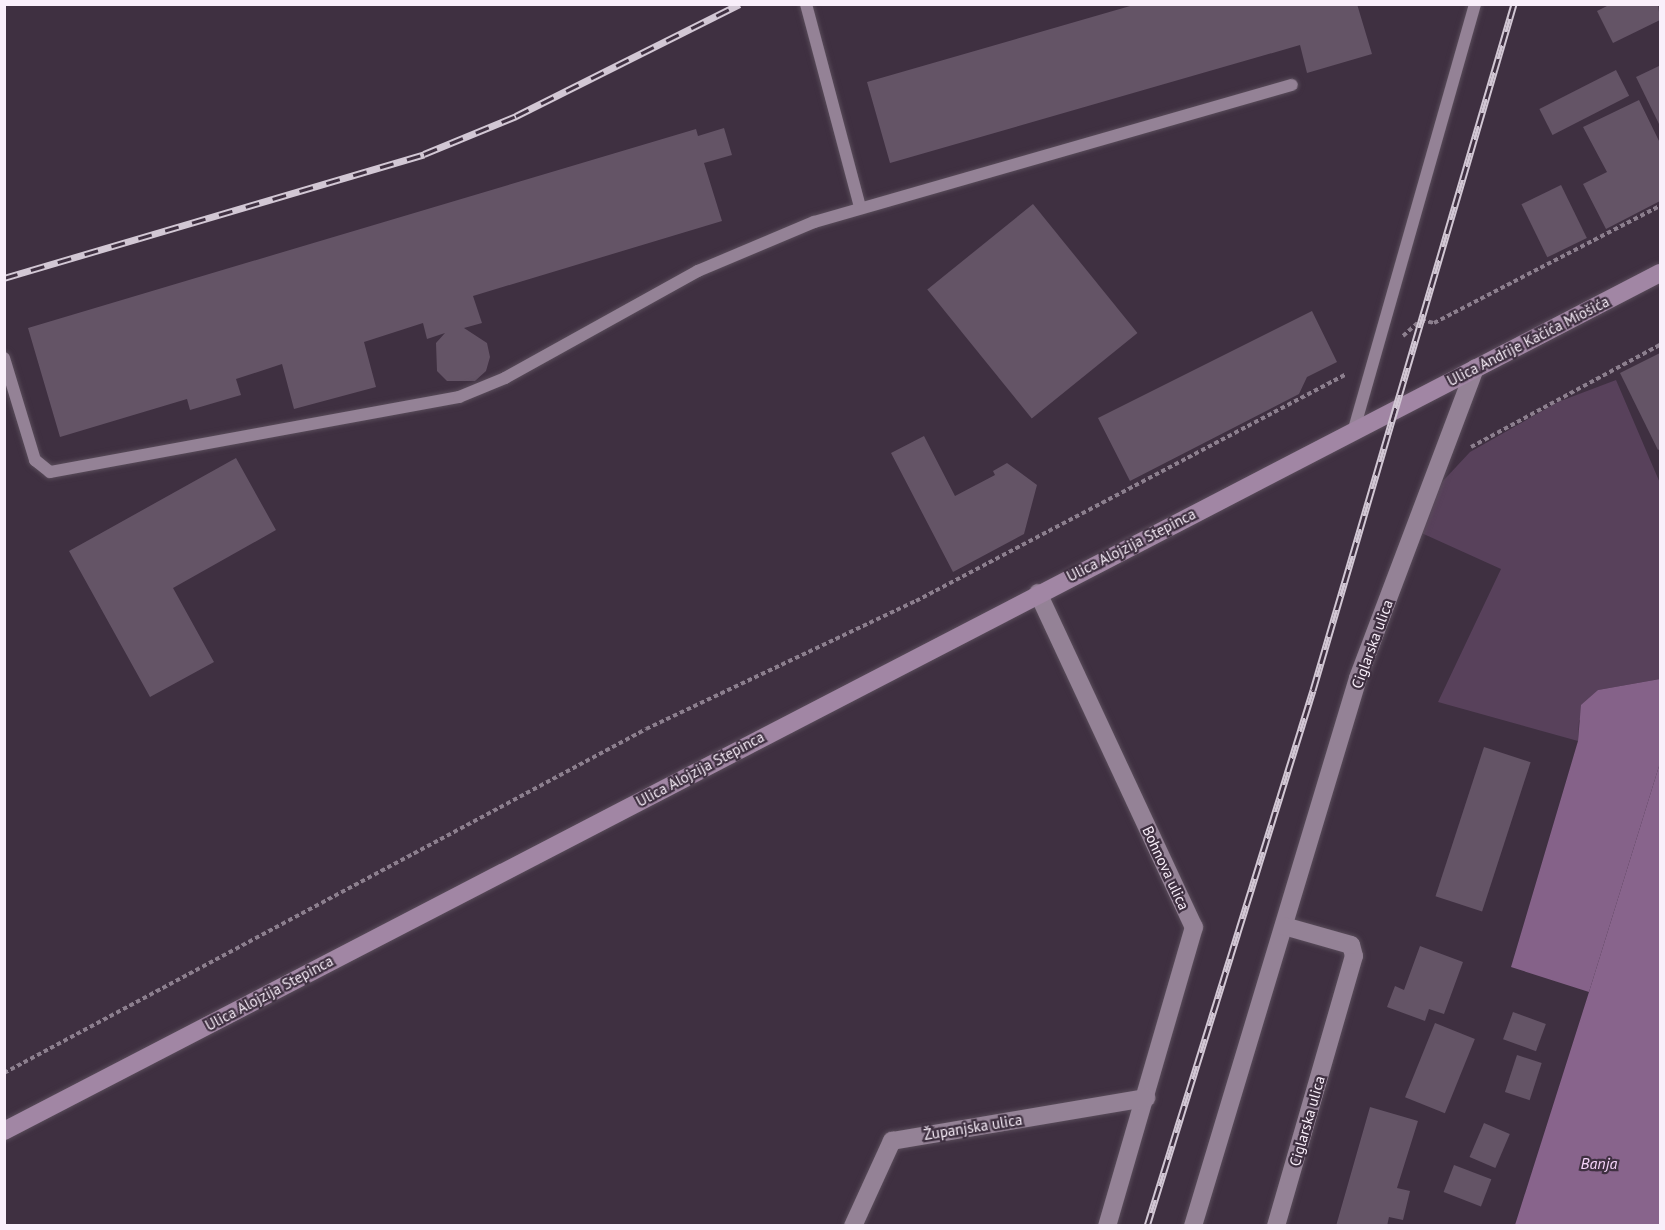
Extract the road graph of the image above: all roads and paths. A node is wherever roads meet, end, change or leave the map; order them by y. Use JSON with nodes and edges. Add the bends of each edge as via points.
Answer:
{"nodes":[{"id":1,"x":806,"y":4,"type":"edge"},
{"id":2,"x":1475,"y":4,"type":"edge"},
{"id":3,"x":1292,"y":85,"type":"dead end"},
{"id":4,"x":1660,"y":206,"type":"edge"},
{"id":5,"x":860,"y":207,"type":"junction"},
{"id":6,"x":1660,"y":273,"type":"edge"},
{"id":7,"x":1660,"y":345,"type":"edge"},
{"id":8,"x":4,"y":358,"type":"edge"},
{"id":9,"x":1374,"y":359,"type":"junction"},
{"id":10,"x":1475,"y":368,"type":"junction"},
{"id":11,"x":1395,"y":408,"type":"joint"},
{"id":12,"x":1354,"y":429,"type":"junction"},
{"id":13,"x":1438,"y":465,"type":"junction"},
{"id":14,"x":1038,"y":593,"type":"junction"},
{"id":15,"x":1284,"y":926,"type":"junction"},
{"id":16,"x":4,"y":1073,"type":"edge"},
{"id":17,"x":1146,"y":1098,"type":"junction"},
{"id":18,"x":4,"y":1131,"type":"edge"},
{"id":19,"x":853,"y":1226,"type":"edge"},
{"id":20,"x":1107,"y":1226,"type":"edge"},
{"id":21,"x":1193,"y":1226,"type":"edge"},
{"id":22,"x":1276,"y":1226,"type":"edge"}],
"edges":[{"from":1,"to":5,"type":"lane"},
{"from":2,"to":9,"type":"lane"},
{"from":3,"to":5,"type":"lane"},
{"from":4,"to":9,"type":"path","via":[[1440,320],[1421,320]]},
{"from":5,"to":8,"type":"lane","via":[[698,270],[505,378],[459,397],[50,472],[35,460]]},
{"from":6,"to":10,"type":"main road","name":"Ulica Andrije Kačića Miošića"},
{"from":7,"to":13,"type":"path"},
{"from":9,"to":12,"type":"lane"},
{"from":9,"to":16,"type":"path","via":[[916,601],[646,729]]},
{"from":10,"to":11,"type":"main road","name":"Ulica Andrije Kačića Miošića"},
{"from":10,"to":13,"type":"street","name":"Ciglarska ulica"},
{"from":11,"to":12,"type":"main road","name":"Ulica Alojzija Stepinca"},
{"from":12,"to":14,"type":"main road","name":"Ulica Alojzija Stepinca"},
{"from":13,"to":15,"type":"street","name":"Ciglarska ulica","via":[[1358,678]]},
{"from":14,"to":17,"type":"street","name":"Bohnova ulica","via":[[1194,927]]},
{"from":14,"to":18,"type":"main road","name":"Ulica Alojzija Stepinca"},
{"from":15,"to":21,"type":"street","name":"Ciglarska ulica"},
{"from":15,"to":22,"type":"street","name":"Ciglarska ulica","via":[[1351,945],[1354,956]]},
{"from":17,"to":19,"type":"street","name":"Županjska ulica","via":[[892,1141]]},
{"from":17,"to":20,"type":"street","name":"Bohnova ulica"}]}
